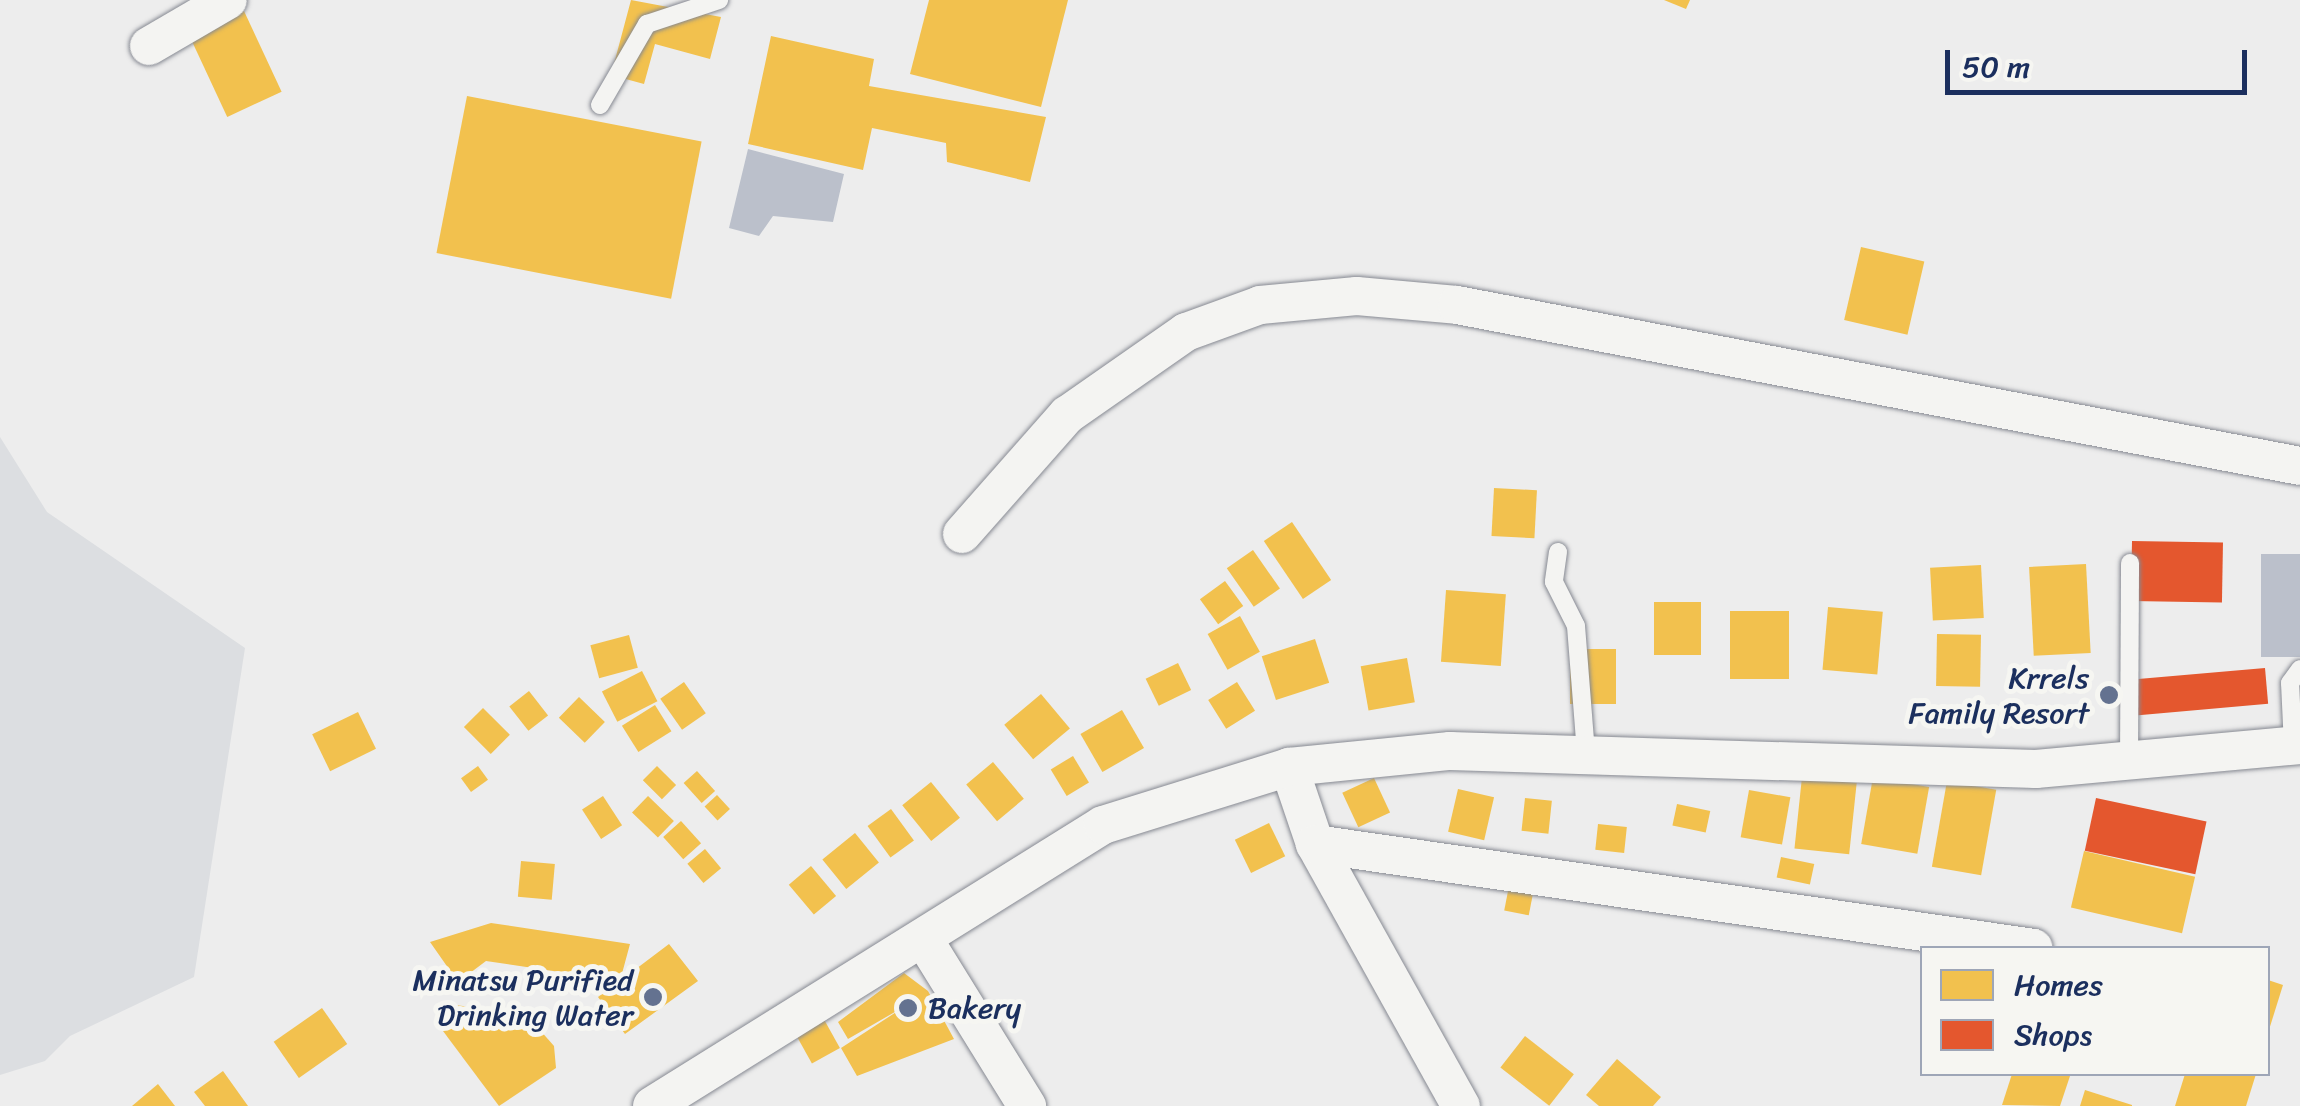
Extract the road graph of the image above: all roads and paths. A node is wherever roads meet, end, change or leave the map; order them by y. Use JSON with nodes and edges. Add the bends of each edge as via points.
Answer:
{"nodes":[{"id":1,"x":228,"y":0,"type":"edge"},
{"id":2,"x":719,"y":0,"type":"edge"},
{"id":3,"x":149,"y":46,"type":"dead end"},
{"id":4,"x":600,"y":106,"type":"dead end"},
{"id":5,"x":2300,"y":466,"type":"edge"},
{"id":6,"x":962,"y":534,"type":"dead end"},
{"id":7,"x":1558,"y":552,"type":"dead end"},
{"id":8,"x":2130,"y":562,"type":"dead end"},
{"id":9,"x":2300,"y":669,"type":"edge"},
{"id":10,"x":2296,"y":745,"type":"edge"},
{"id":11,"x":1586,"y":752,"type":"junction"},
{"id":12,"x":2129,"y":765,"type":"junction"},
{"id":13,"x":1289,"y":766,"type":"junction"},
{"id":14,"x":1315,"y":844,"type":"junction"},
{"id":15,"x":926,"y":943,"type":"junction"},
{"id":16,"x":2020,"y":946,"type":"edge"},
{"id":17,"x":652,"y":1106,"type":"edge"},
{"id":18,"x":1027,"y":1106,"type":"edge"},
{"id":19,"x":1461,"y":1106,"type":"edge"}],
"edges":[{"from":1,"to":3,"type":"street"},
{"from":2,"to":4,"type":"lane","via":[[647,24]]},
{"from":5,"to":6,"type":"street","via":[[1458,305],[1357,296],[1260,305],[1186,332],[1067,415]]},
{"from":7,"to":11,"type":"lane","via":[[1554,582],[1576,626]]},
{"from":8,"to":12,"type":"lane"},
{"from":9,"to":10,"type":"lane","via":[[2290,683]]},
{"from":10,"to":12,"type":"street"},
{"from":11,"to":12,"type":"street","via":[[1872,768]]},
{"from":11,"to":13,"type":"street","via":[[1450,751]]},
{"from":13,"to":14,"type":"street"},
{"from":13,"to":15,"type":"street","via":[[1103,825]]},
{"from":14,"to":16,"type":"street"},
{"from":14,"to":19,"type":"street"},
{"from":15,"to":17,"type":"street"},
{"from":15,"to":18,"type":"street"}]}
